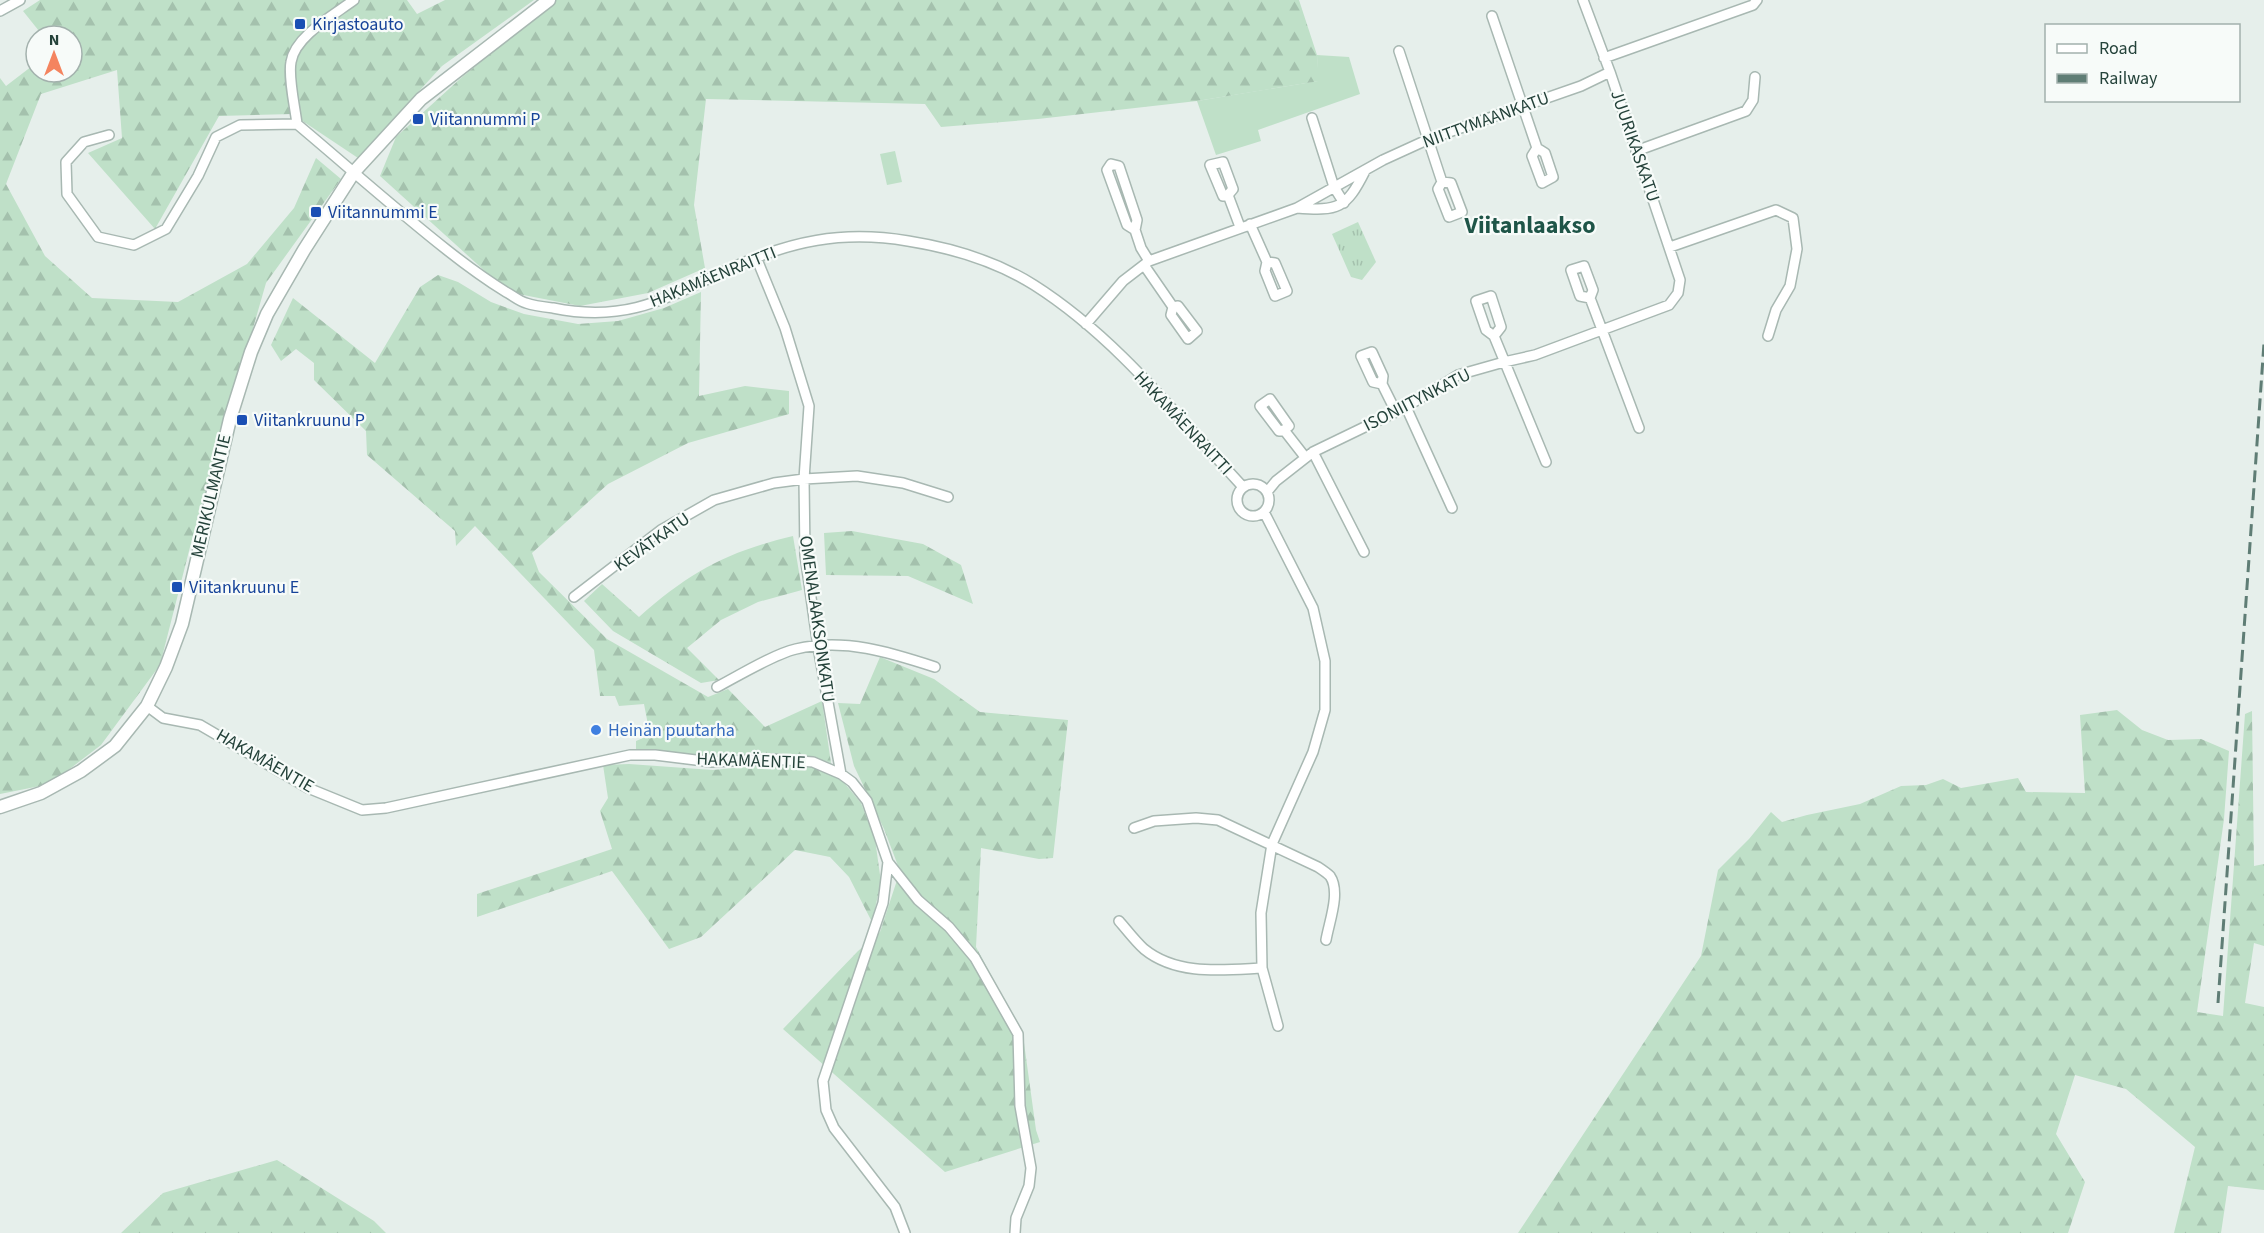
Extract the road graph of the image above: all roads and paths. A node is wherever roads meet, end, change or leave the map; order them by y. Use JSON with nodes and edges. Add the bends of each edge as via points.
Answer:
{"nodes":[{"id":1,"x":20,"y":0,"type":"edge"},
{"id":2,"x":354,"y":0,"type":"edge"},
{"id":3,"x":549,"y":0,"type":"edge"},
{"id":4,"x":1583,"y":0,"type":"edge"},
{"id":5,"x":1757,"y":0,"type":"edge"},
{"id":6,"x":0,"y":10,"type":"edge"},
{"id":7,"x":1492,"y":16,"type":"dead end"},
{"id":8,"x":1400,"y":51,"type":"dead end"},
{"id":9,"x":1604,"y":58,"type":"junction"},
{"id":10,"x":1610,"y":72,"type":"junction"},
{"id":11,"x":1755,"y":77,"type":"dead end"},
{"id":12,"x":1522,"y":107,"type":"junction"},
{"id":13,"x":1312,"y":118,"type":"dead end"},
{"id":14,"x":297,"y":124,"type":"junction"},
{"id":15,"x":109,"y":135,"type":"dead end"},
{"id":16,"x":1429,"y":139,"type":"junction"},
{"id":17,"x":1537,"y":148,"type":"dead end"},
{"id":18,"x":1636,"y":151,"type":"junction"},
{"id":19,"x":1365,"y":171,"type":"junction"},
{"id":20,"x":354,"y":172,"type":"junction"},
{"id":21,"x":1442,"y":182,"type":"dead end"},
{"id":22,"x":1334,"y":187,"type":"junction"},
{"id":23,"x":1128,"y":193,"type":"junction"},
{"id":24,"x":1228,"y":195,"type":"dead end"},
{"id":25,"x":1116,"y":197,"type":"junction"},
{"id":26,"x":1344,"y":203,"type":"junction"},
{"id":27,"x":1297,"y":208,"type":"junction"},
{"id":28,"x":1250,"y":224,"type":"junction"},
{"id":29,"x":1240,"y":227,"type":"junction"},
{"id":30,"x":1135,"y":230,"type":"junction"},
{"id":31,"x":1670,"y":247,"type":"junction"},
{"id":32,"x":756,"y":257,"type":"junction"},
{"id":33,"x":1267,"y":262,"type":"dead end"},
{"id":34,"x":1146,"y":263,"type":"junction"},
{"id":35,"x":1678,"y":292,"type":"joint"},
{"id":36,"x":1590,"y":298,"type":"dead end"},
{"id":37,"x":1173,"y":307,"type":"dead end"},
{"id":38,"x":1086,"y":324,"type":"junction"},
{"id":39,"x":1602,"y":330,"type":"junction"},
{"id":40,"x":1494,"y":336,"type":"dead end"},
{"id":41,"x":1768,"y":336,"type":"dead end"},
{"id":42,"x":1504,"y":362,"type":"junction"},
{"id":43,"x":1382,"y":384,"type":"dead end"},
{"id":44,"x":1407,"y":407,"type":"junction"},
{"id":45,"x":1396,"y":412,"type":"junction"},
{"id":46,"x":1639,"y":428,"type":"dead end"},
{"id":47,"x":1284,"y":430,"type":"dead end"},
{"id":48,"x":1309,"y":455,"type":"junction"},
{"id":49,"x":1546,"y":462,"type":"dead end"},
{"id":50,"x":804,"y":479,"type":"junction"},
{"id":51,"x":1243,"y":487,"type":"junction"},
{"id":52,"x":1267,"y":492,"type":"junction"},
{"id":53,"x":948,"y":497,"type":"dead end"},
{"id":54,"x":1452,"y":508,"type":"dead end"},
{"id":55,"x":1264,"y":512,"type":"junction"},
{"id":56,"x":1364,"y":552,"type":"dead end"},
{"id":57,"x":574,"y":597,"type":"dead end"},
{"id":58,"x":818,"y":647,"type":"junction"},
{"id":59,"x":935,"y":667,"type":"dead end"},
{"id":60,"x":717,"y":687,"type":"dead end"},
{"id":61,"x":147,"y":706,"type":"junction"},
{"id":62,"x":841,"y":774,"type":"junction"},
{"id":63,"x":0,"y":807,"type":"edge"},
{"id":64,"x":1134,"y":828,"type":"dead end"},
{"id":65,"x":1272,"y":844,"type":"junction"},
{"id":66,"x":888,"y":862,"type":"junction"},
{"id":67,"x":1119,"y":921,"type":"dead end"},
{"id":68,"x":1326,"y":940,"type":"dead end"},
{"id":69,"x":1262,"y":968,"type":"junction"},
{"id":70,"x":1278,"y":1026,"type":"dead end"},
{"id":71,"x":905,"y":1233,"type":"edge"},
{"id":72,"x":1015,"y":1233,"type":"edge"}],
"edges":[{"from":1,"to":6,"type":"street"},
{"from":2,"to":14,"type":"street","via":[[301,40],[294,51],[290,63]]},
{"from":3,"to":20,"type":"street","name":"MERIKULMANTIE","via":[[421,99]]},
{"from":4,"to":9,"type":"street","name":"JUURIKASKATU"},
{"from":5,"to":9,"type":"street","via":[[1753,5]]},
{"from":7,"to":12,"type":"street"},
{"from":8,"to":16,"type":"street"},
{"from":9,"to":10,"type":"street","name":"JUURIKASKATU"},
{"from":10,"to":12,"type":"street","name":"NIITTYMAANKATU"},
{"from":10,"to":18,"type":"street","name":"JUURIKASKATU"},
{"from":11,"to":18,"type":"street","via":[[1753,100],[1746,111]]},
{"from":12,"to":16,"type":"street","name":"NIITTYMAANKATU"},
{"from":12,"to":17,"type":"street"},
{"from":13,"to":22,"type":"street"},
{"from":14,"to":15,"type":"street","via":[[240,125],[216,137],[166,229],[134,245],[98,237],[67,194],[66,162],[84,142]]},
{"from":14,"to":20,"type":"street","name":"HAKAMÄENRAITTI"},
{"from":16,"to":19,"type":"street","name":"NIITTYMAANKATU"},
{"from":16,"to":21,"type":"street"},
{"from":18,"to":31,"type":"street","name":"JUURIKASKATU"},
{"from":19,"to":22,"type":"street","name":"NIITTYMAANKATU"},
{"from":19,"to":26,"type":"street"},
{"from":20,"to":32,"type":"street","name":"HAKAMÄENRAITTI","via":[[477,274],[525,303],[579,313],[617,313],[658,302]]},
{"from":20,"to":61,"type":"street","name":"MERIKULMANTIE","via":[[288,277],[251,352],[230,418],[182,624]]},
{"from":22,"to":26,"type":"street"},
{"from":22,"to":27,"type":"street","name":"NIITTYMAANKATU"},
{"from":23,"to":25,"type":"street"},
{"from":23,"to":25,"type":"street","via":[[1119,166],[1111,164],[1107,170]]},
{"from":23,"to":30,"type":"street","via":[[1137,220]]},
{"from":24,"to":29,"type":"street"},
{"from":25,"to":30,"type":"street","via":[[1126,225]]},
{"from":26,"to":27,"type":"street","name":"NIITTYMAANKATU","via":[[1334,209]]},
{"from":27,"to":28,"type":"street","name":"NIITTYMAANKATU"},
{"from":28,"to":29,"type":"street","name":"NIITTYMAANKATU"},
{"from":28,"to":33,"type":"street"},
{"from":29,"to":34,"type":"street","name":"NIITTYMAANKATU"},
{"from":30,"to":34,"type":"street"},
{"from":31,"to":35,"type":"street","name":"JUURIKASKATU","via":[[1680,280]]},
{"from":31,"to":41,"type":"street","via":[[1776,210],[1793,218],[1797,249],[1790,286],[1776,310]]},
{"from":32,"to":38,"type":"street","name":"HAKAMÄENRAITTI","via":[[805,241],[833,237],[938,245],[973,256],[1034,285]]},
{"from":32,"to":50,"type":"street","name":"OMENALAAKSONKATU","via":[[785,328],[809,406]]},
{"from":34,"to":37,"type":"street"},
{"from":34,"to":38,"type":"street","name":"NIITTYMAANKATU","via":[[1122,280]]},
{"from":35,"to":39,"type":"street","name":"ISONIITYNKATU","via":[[1669,304]]},
{"from":36,"to":39,"type":"street"},
{"from":38,"to":51,"type":"street","name":"HAKAMÄENRAITTI"},
{"from":39,"to":42,"type":"street","name":"ISONIITYNKATU"},
{"from":39,"to":46,"type":"street"},
{"from":40,"to":42,"type":"street"},
{"from":42,"to":44,"type":"street","name":"ISONIITYNKATU","via":[[1458,375]]},
{"from":42,"to":49,"type":"street"},
{"from":43,"to":45,"type":"street"},
{"from":44,"to":45,"type":"street","name":"ISONIITYNKATU"},
{"from":44,"to":54,"type":"street"},
{"from":45,"to":48,"type":"street","name":"ISONIITYNKATU"},
{"from":47,"to":48,"type":"street"},
{"from":48,"to":52,"type":"street","name":"ISONIITYNKATU"},
{"from":48,"to":56,"type":"street"},
{"from":50,"to":53,"type":"street","name":"KEVÄTKATU","via":[[857,476],[903,483]]},
{"from":50,"to":57,"type":"street","name":"KEVÄTKATU","via":[[714,500],[661,530]]},
{"from":50,"to":58,"type":"street","name":"OMENALAAKSONKATU","via":[[805,555]]},
{"from":51,"to":52,"type":"street","via":[[1253,484]]},
{"from":51,"to":55,"type":"street","via":[[1237,501],[1241,511],[1250,516]]},
{"from":52,"to":55,"type":"street","via":[[1269,502]]},
{"from":55,"to":65,"type":"street","via":[[1313,608],[1325,661],[1325,710],[1313,752]]},
{"from":58,"to":59,"type":"street","via":[[882,650]]},
{"from":58,"to":60,"type":"street","via":[[794,650]]},
{"from":58,"to":62,"type":"street","name":"OMENALAAKSONKATU"},
{"from":61,"to":62,"type":"street","name":"HAKAMÄENTIE","via":[[163,718],[200,724],[308,788],[362,810],[630,755],[712,762],[813,762]]},
{"from":61,"to":63,"type":"street","name":"MERIKULMANTIE","via":[[115,746],[81,771],[41,793]]},
{"from":62,"to":66,"type":"street","name":"HAKAMÄENTIE","via":[[867,801]]},
{"from":64,"to":65,"type":"street","via":[[1154,821],[1218,820]]},
{"from":65,"to":68,"type":"street","via":[[1330,876],[1334,900]]},
{"from":65,"to":69,"type":"street","via":[[1261,913]]},
{"from":66,"to":71,"type":"street","name":"HAKAMÄENTIE","via":[[883,903],[822,1081],[826,1110],[834,1128],[895,1207]]},
{"from":66,"to":72,"type":"street","via":[[918,900],[949,927],[975,958],[1018,1034],[1020,1106],[1031,1168]]},
{"from":67,"to":69,"type":"street","via":[[1143,948],[1160,960],[1191,969]]},
{"from":69,"to":70,"type":"street"}]}
